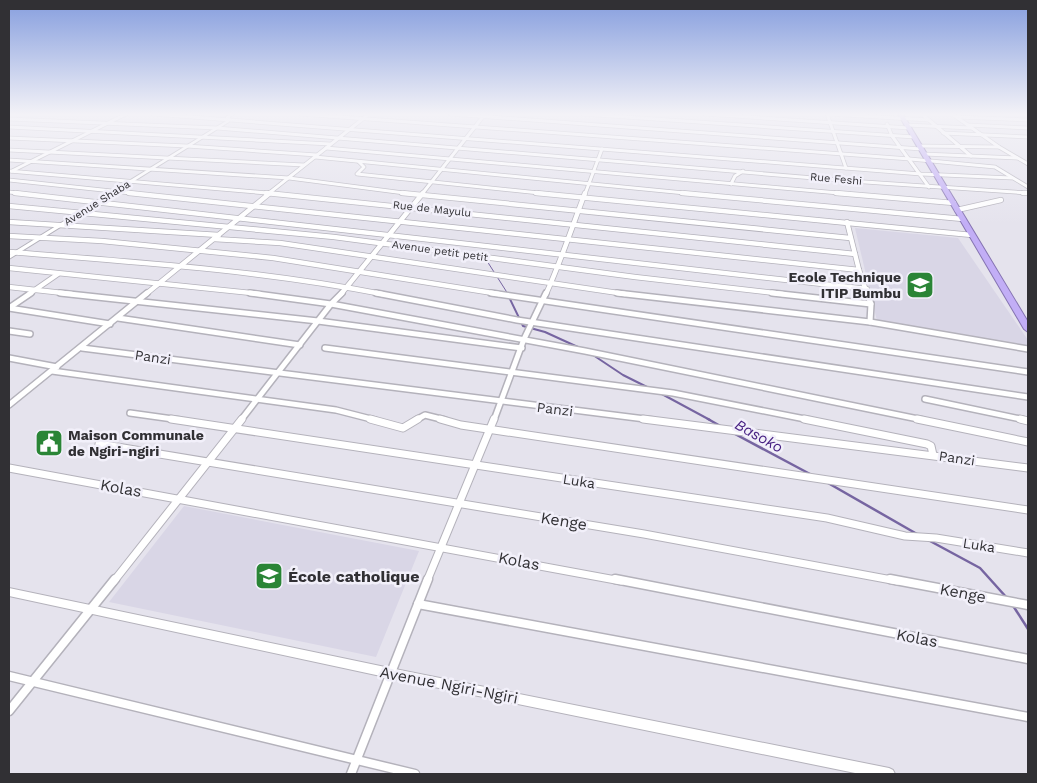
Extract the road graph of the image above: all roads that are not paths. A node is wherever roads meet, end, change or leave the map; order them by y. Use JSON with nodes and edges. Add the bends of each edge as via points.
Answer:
{"nodes":[{"id":1,"x":602,"y":150,"type":"edge"},
{"id":2,"x":922,"y":150,"type":"edge"},
{"id":3,"x":16,"y":151,"type":"edge"},
{"id":4,"x":53,"y":151,"type":"edge"},
{"id":5,"x":180,"y":151,"type":"edge"},
{"id":6,"x":246,"y":151,"type":"edge"},
{"id":7,"x":323,"y":151,"type":"edge"},
{"id":8,"x":354,"y":151,"type":"edge"},
{"id":9,"x":456,"y":151,"type":"edge"},
{"id":10,"x":479,"y":151,"type":"edge"},
{"id":11,"x":609,"y":151,"type":"edge"},
{"id":12,"x":793,"y":151,"type":"edge"},
{"id":13,"x":841,"y":151,"type":"edge"},
{"id":14,"x":903,"y":151,"type":"edge"},
{"id":15,"x":926,"y":151,"type":"edge"},
{"id":16,"x":963,"y":151,"type":"edge"},
{"id":17,"x":1005,"y":151,"type":"edge"},
{"id":18,"x":48,"y":153,"type":"junction"},
{"id":19,"x":842,"y":154,"type":"junction"},
{"id":20,"x":316,"y":156,"type":"junction"},
{"id":21,"x":971,"y":156,"type":"junction"},
{"id":22,"x":169,"y":157,"type":"junction"},
{"id":23,"x":980,"y":157,"type":"junction"},
{"id":24,"x":1017,"y":158,"type":"junction"},
{"id":25,"x":448,"y":159,"type":"junction"},
{"id":26,"x":597,"y":159,"type":"junction"},
{"id":27,"x":910,"y":159,"type":"junction"},
{"id":28,"x":9,"y":160,"type":"edge"},
{"id":29,"x":30,"y":161,"type":"junction"},
{"id":30,"x":359,"y":162,"type":"junction"},
{"id":31,"x":929,"y":162,"type":"junction"},
{"id":32,"x":1028,"y":164,"type":"edge"},
{"id":33,"x":304,"y":165,"type":"junction"},
{"id":34,"x":995,"y":167,"type":"junction"},
{"id":35,"x":152,"y":168,"type":"junction"},
{"id":36,"x":846,"y":168,"type":"junction"},
{"id":37,"x":440,"y":170,"type":"junction"},
{"id":38,"x":10,"y":171,"type":"edge"},
{"id":39,"x":745,"y":171,"type":"junction"},
{"id":40,"x":594,"y":172,"type":"junction"},
{"id":41,"x":921,"y":174,"type":"junction"},
{"id":42,"x":936,"y":175,"type":"junction"},
{"id":43,"x":289,"y":178,"type":"junction"},
{"id":44,"x":1012,"y":178,"type":"junction"},
{"id":45,"x":9,"y":180,"type":"edge"},
{"id":46,"x":133,"y":180,"type":"junction"},
{"id":47,"x":430,"y":182,"type":"junction"},
{"id":48,"x":588,"y":184,"type":"junction"},
{"id":49,"x":731,"y":184,"type":"junction"},
{"id":50,"x":929,"y":187,"type":"junction"},
{"id":51,"x":1028,"y":187,"type":"edge"},
{"id":52,"x":944,"y":188,"type":"junction"},
{"id":53,"x":116,"y":191,"type":"junction"},
{"id":54,"x":9,"y":192,"type":"edge"},
{"id":55,"x":270,"y":193,"type":"junction"},
{"id":56,"x":1027,"y":193,"type":"edge"},
{"id":57,"x":420,"y":195,"type":"junction"},
{"id":58,"x":584,"y":197,"type":"junction"},
{"id":59,"x":1001,"y":200,"type":"dead end"},
{"id":60,"x":99,"y":202,"type":"junction"},
{"id":61,"x":9,"y":206,"type":"edge"},
{"id":62,"x":256,"y":206,"type":"junction"},
{"id":63,"x":410,"y":207,"type":"junction"},
{"id":64,"x":955,"y":207,"type":"junction"},
{"id":65,"x":578,"y":211,"type":"junction"},
{"id":66,"x":81,"y":212,"type":"junction"},
{"id":67,"x":241,"y":218,"type":"junction"},
{"id":68,"x":963,"y":219,"type":"junction"},
{"id":69,"x":400,"y":221,"type":"junction"},
{"id":70,"x":9,"y":222,"type":"edge"},
{"id":71,"x":847,"y":222,"type":"junction"},
{"id":72,"x":573,"y":224,"type":"junction"},
{"id":73,"x":61,"y":225,"type":"junction"},
{"id":74,"x":229,"y":226,"type":"junction"},
{"id":75,"x":389,"y":234,"type":"junction"},
{"id":76,"x":219,"y":235,"type":"junction"},
{"id":77,"x":972,"y":235,"type":"junction"},
{"id":78,"x":9,"y":236,"type":"edge"},
{"id":79,"x":40,"y":238,"type":"junction"},
{"id":80,"x":850,"y":238,"type":"junction"},
{"id":81,"x":214,"y":239,"type":"junction"},
{"id":82,"x":567,"y":239,"type":"junction"},
{"id":83,"x":383,"y":243,"type":"junction"},
{"id":84,"x":197,"y":250,"type":"junction"},
{"id":85,"x":9,"y":252,"type":"edge"},
{"id":86,"x":16,"y":253,"type":"junction"},
{"id":87,"x":855,"y":254,"type":"junction"},
{"id":88,"x":562,"y":255,"type":"junction"},
{"id":89,"x":9,"y":257,"type":"edge"},
{"id":90,"x":371,"y":257,"type":"junction"},
{"id":91,"x":179,"y":265,"type":"junction"},
{"id":92,"x":556,"y":266,"type":"junction"},
{"id":93,"x":9,"y":268,"type":"edge"},
{"id":94,"x":859,"y":270,"type":"junction"},
{"id":95,"x":359,"y":272,"type":"junction"},
{"id":96,"x":58,"y":274,"type":"junction"},
{"id":97,"x":550,"y":283,"type":"junction"},
{"id":98,"x":158,"y":284,"type":"junction"},
{"id":99,"x":348,"y":287,"type":"junction"},
{"id":100,"x":9,"y":288,"type":"edge"},
{"id":101,"x":867,"y":290,"type":"junction"},
{"id":102,"x":34,"y":291,"type":"junction"},
{"id":103,"x":542,"y":300,"type":"junction"},
{"id":104,"x":138,"y":302,"type":"junction"},
{"id":105,"x":331,"y":304,"type":"junction"},
{"id":106,"x":871,"y":304,"type":"junction"},
{"id":107,"x":9,"y":308,"type":"edge"},
{"id":108,"x":118,"y":318,"type":"junction"},
{"id":109,"x":318,"y":322,"type":"junction"},
{"id":110,"x":870,"y":322,"type":"junction"},
{"id":111,"x":110,"y":324,"type":"junction"},
{"id":112,"x":531,"y":324,"type":"junction"},
{"id":113,"x":1028,"y":329,"type":"edge"},
{"id":114,"x":9,"y":331,"type":"edge"},
{"id":115,"x":30,"y":334,"type":"dead end"},
{"id":116,"x":524,"y":339,"type":"junction"},
{"id":117,"x":300,"y":345,"type":"junction"},
{"id":118,"x":82,"y":348,"type":"junction"},
{"id":119,"x":325,"y":348,"type":"dead end"},
{"id":120,"x":522,"y":348,"type":"junction"},
{"id":121,"x":1028,"y":349,"type":"edge"},
{"id":122,"x":9,"y":358,"type":"edge"},
{"id":123,"x":54,"y":368,"type":"junction"},
{"id":124,"x":1028,"y":372,"type":"edge"},
{"id":125,"x":512,"y":373,"type":"junction"},
{"id":126,"x":278,"y":374,"type":"junction"},
{"id":127,"x":1028,"y":397,"type":"edge"},
{"id":128,"x":925,"y":399,"type":"dead end"},
{"id":129,"x":257,"y":400,"type":"junction"},
{"id":130,"x":500,"y":402,"type":"junction"},
{"id":131,"x":9,"y":406,"type":"edge"},
{"id":132,"x":130,"y":413,"type":"dead end"},
{"id":133,"x":1028,"y":420,"type":"edge"},
{"id":134,"x":491,"y":428,"type":"junction"},
{"id":135,"x":234,"y":429,"type":"junction"},
{"id":136,"x":1028,"y":442,"type":"edge"},
{"id":137,"x":99,"y":444,"type":"dead end"},
{"id":138,"x":933,"y":455,"type":"junction"},
{"id":139,"x":210,"y":461,"type":"junction"},
{"id":140,"x":474,"y":466,"type":"junction"},
{"id":141,"x":9,"y":468,"type":"edge"},
{"id":142,"x":1028,"y":468,"type":"edge"},
{"id":143,"x":179,"y":499,"type":"junction"},
{"id":144,"x":459,"y":504,"type":"junction"},
{"id":145,"x":1028,"y":510,"type":"edge"},
{"id":146,"x":441,"y":546,"type":"junction"},
{"id":147,"x":1028,"y":553,"type":"edge"},
{"id":148,"x":9,"y":592,"type":"edge"},
{"id":149,"x":418,"y":604,"type":"junction"},
{"id":150,"x":1028,"y":605,"type":"edge"},
{"id":151,"x":90,"y":610,"type":"junction"},
{"id":152,"x":1028,"y":659,"type":"edge"},
{"id":153,"x":390,"y":673,"type":"junction"},
{"id":154,"x":9,"y":676,"type":"edge"},
{"id":155,"x":33,"y":682,"type":"junction"},
{"id":156,"x":9,"y":711,"type":"edge"},
{"id":157,"x":1028,"y":717,"type":"edge"},
{"id":158,"x":356,"y":760,"type":"junction"},
{"id":159,"x":351,"y":774,"type":"edge"},
{"id":160,"x":415,"y":774,"type":"edge"},
{"id":161,"x":889,"y":774,"type":"edge"}],
"edges":[{"from":1,"to":26,"type":"street"},
{"from":2,"to":31,"type":"highway"},
{"from":3,"to":18,"type":"street"},
{"from":4,"to":18,"type":"street"},
{"from":5,"to":22,"type":"street","name":"Avenue Shaba"},
{"from":6,"to":20,"type":"street"},
{"from":7,"to":20,"type":"street"},
{"from":8,"to":25,"type":"street"},
{"from":9,"to":25,"type":"street"},
{"from":10,"to":26,"type":"street","name":"Rue Feshi"},
{"from":11,"to":36,"type":"street"},
{"from":12,"to":19,"type":"street"},
{"from":13,"to":19,"type":"street"},
{"from":14,"to":27,"type":"street"},
{"from":15,"to":21,"type":"street"},
{"from":16,"to":21,"type":"street"},
{"from":17,"to":24,"type":"street"},
{"from":18,"to":22,"type":"street"},
{"from":18,"to":29,"type":"street"},
{"from":19,"to":27,"type":"street"},
{"from":19,"to":36,"type":"street"},
{"from":20,"to":30,"type":"street"},
{"from":20,"to":33,"type":"street"},
{"from":21,"to":23,"type":"street"},
{"from":22,"to":33,"type":"street"},
{"from":22,"to":35,"type":"street","name":"Avenue Shaba"},
{"from":23,"to":24,"type":"street"},
{"from":23,"to":34,"type":"street"},
{"from":24,"to":32,"type":"street"},
{"from":25,"to":37,"type":"street"},
{"from":25,"to":40,"type":"street"},
{"from":26,"to":39,"type":"street","name":"Rue Feshi"},
{"from":26,"to":40,"type":"street"},
{"from":27,"to":31,"type":"street"},
{"from":27,"to":41,"type":"street"},
{"from":28,"to":29,"type":"street"},
{"from":29,"to":35,"type":"street"},
{"from":29,"to":38,"type":"street"},
{"from":30,"to":37,"type":"street"},
{"from":30,"to":47,"type":"street","via":[[364,167],[359,174]]},
{"from":31,"to":34,"type":"street"},
{"from":31,"to":42,"type":"highway"},
{"from":33,"to":43,"type":"street"},
{"from":34,"to":44,"type":"street"},
{"from":35,"to":43,"type":"street"},
{"from":35,"to":46,"type":"street","name":"Avenue Shaba"},
{"from":36,"to":41,"type":"street"},
{"from":37,"to":47,"type":"street"},
{"from":37,"to":48,"type":"street"},
{"from":38,"to":46,"type":"street","name":"Rue de Mayulu"},
{"from":39,"to":49,"type":"street","via":[[734,176]]},
{"from":39,"to":50,"type":"street","name":"Rue Feshi"},
{"from":40,"to":48,"type":"street"},
{"from":40,"to":49,"type":"street"},
{"from":41,"to":42,"type":"street"},
{"from":41,"to":50,"type":"street"},
{"from":42,"to":44,"type":"street"},
{"from":42,"to":52,"type":"highway"},
{"from":43,"to":55,"type":"street"},
{"from":43,"to":57,"type":"street"},
{"from":44,"to":51,"type":"street"},
{"from":45,"to":53,"type":"street"},
{"from":46,"to":53,"type":"street","name":"Avenue Shaba"},
{"from":46,"to":55,"type":"street","name":"Rue de Mayulu"},
{"from":47,"to":57,"type":"street"},
{"from":47,"to":58,"type":"street"},
{"from":48,"to":58,"type":"street"},
{"from":48,"to":68,"type":"street"},
{"from":49,"to":64,"type":"street"},
{"from":50,"to":52,"type":"street","name":"Rue Feshi"},
{"from":52,"to":56,"type":"street","name":"Rue Feshi"},
{"from":52,"to":64,"type":"highway"},
{"from":53,"to":60,"type":"street","name":"Avenue Shaba"},
{"from":53,"to":62,"type":"street"},
{"from":54,"to":60,"type":"street"},
{"from":55,"to":62,"type":"street"},
{"from":55,"to":63,"type":"street","name":"Rue de Mayulu"},
{"from":57,"to":63,"type":"street"},
{"from":57,"to":65,"type":"street"},
{"from":58,"to":65,"type":"street"},
{"from":58,"to":71,"type":"street"},
{"from":59,"to":64,"type":"street"},
{"from":60,"to":66,"type":"street","name":"Avenue Shaba"},
{"from":60,"to":67,"type":"street"},
{"from":61,"to":66,"type":"street","name":"Avenue petit petit"},
{"from":62,"to":67,"type":"street"},
{"from":62,"to":69,"type":"street"},
{"from":63,"to":69,"type":"street"},
{"from":63,"to":72,"type":"street","name":"Rue de Mayulu"},
{"from":64,"to":68,"type":"highway"},
{"from":65,"to":72,"type":"street"},
{"from":65,"to":80,"type":"street"},
{"from":66,"to":73,"type":"street","name":"Avenue Shaba"},
{"from":66,"to":74,"type":"street","name":"Avenue petit petit"},
{"from":67,"to":74,"type":"street"},
{"from":67,"to":75,"type":"street"},
{"from":68,"to":77,"type":"highway"},
{"from":69,"to":75,"type":"street"},
{"from":69,"to":82,"type":"street"},
{"from":70,"to":73,"type":"street"},
{"from":71,"to":77,"type":"street"},
{"from":71,"to":80,"type":"street"},
{"from":72,"to":82,"type":"street"},
{"from":72,"to":87,"type":"street","name":"Rue de Mayulu"},
{"from":73,"to":76,"type":"street"},
{"from":73,"to":79,"type":"street","name":"Avenue Shaba"},
{"from":74,"to":76,"type":"street"},
{"from":74,"to":83,"type":"street","name":"Avenue petit petit"},
{"from":75,"to":83,"type":"street"},
{"from":75,"to":88,"type":"street"},
{"from":76,"to":81,"type":"street"},
{"from":77,"to":113,"type":"highway"},
{"from":78,"to":79,"type":"street"},
{"from":79,"to":84,"type":"street"},
{"from":79,"to":86,"type":"street","name":"Avenue Shaba"},
{"from":80,"to":87,"type":"street"},
{"from":81,"to":84,"type":"street"},
{"from":81,"to":90,"type":"street","via":[[280,243]]},
{"from":82,"to":88,"type":"street"},
{"from":82,"to":94,"type":"street"},
{"from":83,"to":90,"type":"street"},
{"from":83,"to":92,"type":"street","name":"Avenue petit petit"},
{"from":84,"to":91,"type":"street"},
{"from":84,"to":95,"type":"street"},
{"from":85,"to":86,"type":"street"},
{"from":86,"to":89,"type":"street","name":"Avenue Shaba"},
{"from":86,"to":91,"type":"street"},
{"from":87,"to":94,"type":"street"},
{"from":88,"to":92,"type":"street"},
{"from":88,"to":101,"type":"street"},
{"from":90,"to":95,"type":"street"},
{"from":90,"to":97,"type":"street"},
{"from":91,"to":98,"type":"street"},
{"from":91,"to":99,"type":"street"},
{"from":92,"to":97,"type":"street"},
{"from":92,"to":106,"type":"street","name":"Avenue petit petit"},
{"from":93,"to":96,"type":"street"},
{"from":94,"to":101,"type":"street"},
{"from":95,"to":99,"type":"street"},
{"from":95,"to":103,"type":"street"},
{"from":96,"to":98,"type":"street"},
{"from":96,"to":102,"type":"street"},
{"from":97,"to":103,"type":"street"},
{"from":97,"to":110,"type":"street"},
{"from":98,"to":104,"type":"street"},
{"from":98,"to":105,"type":"street"},
{"from":99,"to":105,"type":"street"},
{"from":99,"to":112,"type":"street"},
{"from":100,"to":102,"type":"street"},
{"from":101,"to":106,"type":"street"},
{"from":102,"to":104,"type":"street"},
{"from":102,"to":107,"type":"street"},
{"from":103,"to":112,"type":"street"},
{"from":103,"to":124,"type":"street"},
{"from":104,"to":108,"type":"street"},
{"from":104,"to":109,"type":"street"},
{"from":105,"to":109,"type":"street"},
{"from":105,"to":116,"type":"street"},
{"from":106,"to":110,"type":"street"},
{"from":107,"to":111,"type":"street"},
{"from":108,"to":111,"type":"street"},
{"from":108,"to":117,"type":"street"},
{"from":109,"to":117,"type":"street"},
{"from":109,"to":120,"type":"street"},
{"from":110,"to":121,"type":"street"},
{"from":111,"to":118,"type":"street"},
{"from":112,"to":116,"type":"street"},
{"from":112,"to":127,"type":"street"},
{"from":114,"to":115,"type":"street"},
{"from":116,"to":120,"type":"street"},
{"from":116,"to":136,"type":"street"},
{"from":117,"to":126,"type":"street"},
{"from":118,"to":123,"type":"street"},
{"from":118,"to":126,"type":"street","name":"Panzi"},
{"from":119,"to":125,"type":"street"},
{"from":120,"to":125,"type":"street"},
{"from":122,"to":123,"type":"street"},
{"from":123,"to":129,"type":"street"},
{"from":123,"to":131,"type":"street"},
{"from":125,"to":130,"type":"street"},
{"from":125,"to":138,"type":"street","via":[[673,393],[927,444]]},
{"from":126,"to":129,"type":"street"},
{"from":126,"to":130,"type":"street","name":"Panzi"},
{"from":128,"to":133,"type":"street"},
{"from":129,"to":134,"type":"street","via":[[336,410],[403,428],[424,415],[461,425]]},
{"from":129,"to":135,"type":"street"},
{"from":130,"to":134,"type":"street"},
{"from":130,"to":138,"type":"street","name":"Panzi"},
{"from":132,"to":135,"type":"street","name":"Luka"},
{"from":134,"to":140,"type":"street"},
{"from":134,"to":145,"type":"street"},
{"from":135,"to":139,"type":"street"},
{"from":135,"to":140,"type":"street","name":"Luka"},
{"from":137,"to":139,"type":"street","name":"Kenge"},
{"from":138,"to":142,"type":"street","name":"Panzi"},
{"from":139,"to":143,"type":"street"},
{"from":139,"to":144,"type":"street","name":"Kenge"},
{"from":140,"to":144,"type":"street"},
{"from":140,"to":147,"type":"street","name":"Luka","via":[[827,518],[905,536]]},
{"from":141,"to":143,"type":"street","name":"Kolas"},
{"from":143,"to":146,"type":"street","name":"Kolas"},
{"from":143,"to":151,"type":"street"},
{"from":144,"to":146,"type":"street"},
{"from":144,"to":150,"type":"street","name":"Kenge","via":[[644,534]]},
{"from":146,"to":149,"type":"street"},
{"from":146,"to":152,"type":"street","name":"Kolas"},
{"from":148,"to":151,"type":"street","name":"Avenue Ngiri-Ngiri"},
{"from":149,"to":153,"type":"street"},
{"from":149,"to":157,"type":"street"},
{"from":151,"to":153,"type":"street","name":"Avenue Ngiri-Ngiri"},
{"from":151,"to":155,"type":"street"},
{"from":153,"to":158,"type":"street"},
{"from":153,"to":161,"type":"street","name":"Avenue Ngiri-Ngiri"},
{"from":154,"to":155,"type":"street"},
{"from":155,"to":156,"type":"street"},
{"from":155,"to":158,"type":"street"},
{"from":158,"to":159,"type":"street"},
{"from":158,"to":160,"type":"street"}]}
